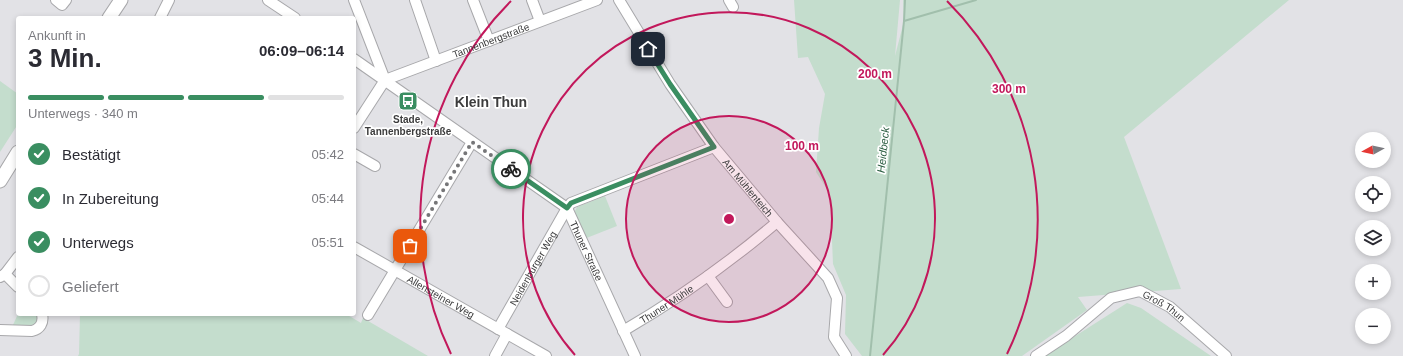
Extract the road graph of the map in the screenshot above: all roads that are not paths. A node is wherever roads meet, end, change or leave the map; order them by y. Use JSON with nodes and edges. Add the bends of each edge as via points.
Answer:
{"nodes":[{"id":1,"x":56,"y":0,"type":"edge"},
{"id":2,"x":66,"y":0,"type":"edge"},
{"id":3,"x":121,"y":0,"type":"edge"},
{"id":4,"x":169,"y":0,"type":"edge"},
{"id":5,"x":268,"y":0,"type":"edge"},
{"id":6,"x":354,"y":0,"type":"edge"},
{"id":7,"x":415,"y":0,"type":"edge"},
{"id":8,"x":473,"y":0,"type":"edge"},
{"id":9,"x":532,"y":0,"type":"edge"},
{"id":10,"x":597,"y":0,"type":"edge"},
{"id":11,"x":619,"y":0,"type":"edge"},
{"id":12,"x":110,"y":16,"type":"edge"},
{"id":13,"x":161,"y":16,"type":"edge"},
{"id":14,"x":292,"y":16,"type":"edge"},
{"id":15,"x":540,"y":21,"type":"junction"},
{"id":16,"x":489,"y":41,"type":"junction"},
{"id":17,"x":356,"y":60,"type":"edge"},
{"id":18,"x":436,"y":61,"type":"junction"},
{"id":19,"x":385,"y":80,"type":"junction"},
{"id":20,"x":356,"y":125,"type":"edge"},
{"id":21,"x":472,"y":142,"type":"junction"},
{"id":22,"x":714,"y":147,"type":"junction"},
{"id":23,"x":16,"y":155,"type":"edge"},
{"id":24,"x":356,"y":155,"type":"edge"},
{"id":25,"x":375,"y":166,"type":"dead end"},
{"id":26,"x":0,"y":181,"type":"edge"},
{"id":27,"x":567,"y":208,"type":"junction"},
{"id":28,"x":777,"y":222,"type":"junction"},
{"id":29,"x":356,"y":248,"type":"edge"},
{"id":30,"x":16,"y":259,"type":"edge"},
{"id":31,"x":395,"y":270,"type":"junction"},
{"id":32,"x":2,"y":275,"type":"edge"},
{"id":33,"x":708,"y":276,"type":"junction"},
{"id":34,"x":16,"y":286,"type":"edge"},
{"id":35,"x":727,"y":302,"type":"dead end"},
{"id":36,"x":368,"y":315,"type":"dead end"},
{"id":37,"x":42,"y":316,"type":"edge"},
{"id":38,"x":0,"y":330,"type":"edge"},
{"id":39,"x":503,"y":331,"type":"junction"},
{"id":40,"x":624,"y":331,"type":"junction"},
{"id":41,"x":495,"y":356,"type":"edge"},
{"id":42,"x":546,"y":356,"type":"edge"},
{"id":43,"x":635,"y":356,"type":"edge"},
{"id":44,"x":846,"y":356,"type":"edge"},
{"id":45,"x":1036,"y":356,"type":"edge"},
{"id":46,"x":1226,"y":356,"type":"edge"}],
"edges":[{"from":1,"to":2,"type":"street","via":[[62,5]]},
{"from":3,"to":12,"type":"main road"},
{"from":4,"to":13,"type":"street"},
{"from":5,"to":14,"type":"street"},
{"from":6,"to":19,"type":"street"},
{"from":7,"to":18,"type":"street"},
{"from":8,"to":16,"type":"street"},
{"from":9,"to":15,"type":"street"},
{"from":10,"to":15,"type":"street","name":"Tannenbergstraße"},
{"from":11,"to":22,"type":"street","name":"Am Mühlenteich","via":[[670,84]]},
{"from":15,"to":16,"type":"street","name":"Tannenbergstraße"},
{"from":16,"to":18,"type":"street","name":"Tannenbergstraße"},
{"from":17,"to":19,"type":"street","name":"Thuner Straße"},
{"from":18,"to":19,"type":"street","name":"Tannenbergstraße"},
{"from":19,"to":20,"type":"street"},
{"from":19,"to":21,"type":"street","name":"Thuner Straße"},
{"from":21,"to":27,"type":"street","name":"Thuner Straße"},
{"from":21,"to":31,"type":"street"},
{"from":22,"to":27,"type":"street","via":[[571,203]]},
{"from":22,"to":28,"type":"street","name":"Am Mühlenteich"},
{"from":23,"to":26,"type":"main road"},
{"from":24,"to":25,"type":"street"},
{"from":27,"to":39,"type":"street","name":"Neidenburger Weg"},
{"from":27,"to":40,"type":"street","name":"Thuner Straße"},
{"from":28,"to":33,"type":"street","name":"Thuner Mühle"},
{"from":28,"to":44,"type":"street","name":"Am Mühlenteich","via":[[828,278],[837,298],[834,337]]},
{"from":29,"to":31,"type":"street","name":"Allensteiner Weg"},
{"from":30,"to":32,"type":"street"},
{"from":31,"to":36,"type":"street"},
{"from":31,"to":39,"type":"street","name":"Allensteiner Weg"},
{"from":32,"to":34,"type":"street"},
{"from":33,"to":35,"type":"street"},
{"from":33,"to":40,"type":"street","name":"Thuner Mühle"},
{"from":37,"to":38,"type":"street","via":[[40,327],[36,330]]},
{"from":39,"to":41,"type":"street"},
{"from":39,"to":42,"type":"street","name":"Allensteiner Weg"},
{"from":40,"to":43,"type":"street","name":"Thuner Straße"},
{"from":45,"to":46,"type":"street","name":"Groß Thun","via":[[1066,336],[1111,298],[1140,291],[1170,307]]}]}
